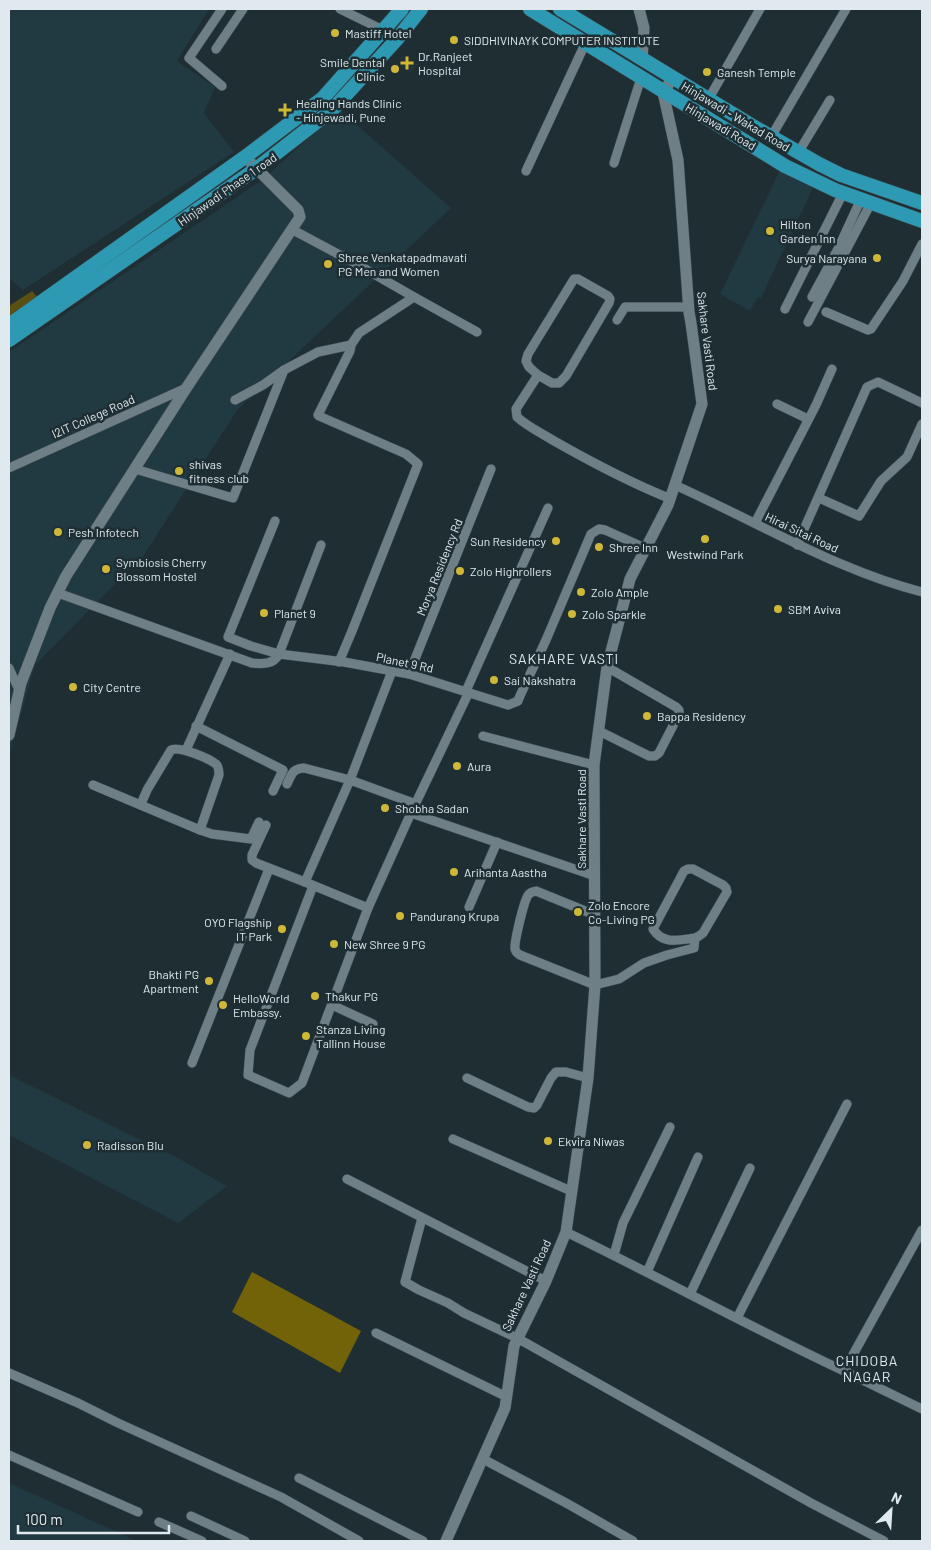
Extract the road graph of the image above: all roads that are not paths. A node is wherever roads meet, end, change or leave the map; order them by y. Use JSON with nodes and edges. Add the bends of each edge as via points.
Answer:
{"nodes":[{"id":1,"x":222,"y":9,"type":"edge"},
{"id":2,"x":243,"y":9,"type":"edge"},
{"id":3,"x":340,"y":9,"type":"edge"},
{"id":4,"x":402,"y":9,"type":"edge"},
{"id":5,"x":422,"y":9,"type":"edge"},
{"id":6,"x":530,"y":9,"type":"edge"},
{"id":7,"x":560,"y":9,"type":"edge"},
{"id":8,"x":639,"y":9,"type":"edge"},
{"id":9,"x":760,"y":9,"type":"edge"},
{"id":10,"x":846,"y":9,"type":"edge"},
{"id":11,"x":383,"y":29,"type":"junction"},
{"id":12,"x":397,"y":39,"type":"junction"},
{"id":13,"x":585,"y":44,"type":"junction"},
{"id":14,"x":216,"y":49,"type":"dead end"},
{"id":15,"x":642,"y":60,"type":"junction"},
{"id":16,"x":641,"y":78,"type":"junction"},
{"id":17,"x":673,"y":78,"type":"junction"},
{"id":18,"x":222,"y":86,"type":"dead end"},
{"id":19,"x":664,"y":92,"type":"junction"},
{"id":20,"x":708,"y":100,"type":"junction"},
{"id":21,"x":830,"y":100,"type":"dead end"},
{"id":22,"x":771,"y":138,"type":"junction"},
{"id":23,"x":798,"y":153,"type":"junction"},
{"id":24,"x":246,"y":157,"type":"junction"},
{"id":25,"x":614,"y":163,"type":"dead end"},
{"id":26,"x":256,"y":169,"type":"junction"},
{"id":27,"x":526,"y":171,"type":"dead end"},
{"id":28,"x":843,"y":193,"type":"junction"},
{"id":29,"x":921,"y":200,"type":"edge"},
{"id":30,"x":866,"y":201,"type":"junction"},
{"id":31,"x":922,"y":220,"type":"edge"},
{"id":32,"x":293,"y":230,"type":"junction"},
{"id":33,"x":922,"y":244,"type":"edge"},
{"id":34,"x":414,"y":297,"type":"junction"},
{"id":35,"x":812,"y":297,"type":"dead end"},
{"id":36,"x":688,"y":307,"type":"junction"},
{"id":37,"x":785,"y":308,"type":"dead end"},
{"id":38,"x":826,"y":312,"type":"dead end"},
{"id":39,"x":617,"y":320,"type":"dead end"},
{"id":40,"x":808,"y":322,"type":"dead end"},
{"id":41,"x":9,"y":325,"type":"edge"},
{"id":42,"x":477,"y":332,"type":"dead end"},
{"id":43,"x":9,"y":340,"type":"edge"},
{"id":44,"x":351,"y":345,"type":"junction"},
{"id":45,"x":832,"y":369,"type":"dead end"},
{"id":46,"x":284,"y":370,"type":"junction"},
{"id":47,"x":538,"y":375,"type":"junction"},
{"id":48,"x":187,"y":387,"type":"junction"},
{"id":49,"x":235,"y":400,"type":"dead end"},
{"id":50,"x":922,"y":403,"type":"edge"},
{"id":51,"x":777,"y":404,"type":"dead end"},
{"id":52,"x":808,"y":419,"type":"junction"},
{"id":53,"x":922,"y":424,"type":"edge"},
{"id":54,"x":9,"y":468,"type":"edge"},
{"id":55,"x":135,"y":469,"type":"junction"},
{"id":56,"x":491,"y":469,"type":"dead end"},
{"id":57,"x":675,"y":485,"type":"junction"},
{"id":58,"x":819,"y":498,"type":"junction"},
{"id":59,"x":671,"y":499,"type":"junction"},
{"id":60,"x":548,"y":508,"type":"dead end"},
{"id":61,"x":275,"y":521,"type":"dead end"},
{"id":62,"x":755,"y":523,"type":"junction"},
{"id":63,"x":321,"y":545,"type":"dead end"},
{"id":64,"x":797,"y":545,"type":"junction"},
{"id":65,"x":645,"y":548,"type":"junction"},
{"id":66,"x":922,"y":592,"type":"edge"},
{"id":67,"x":58,"y":593,"type":"junction"},
{"id":68,"x":251,"y":646,"type":"junction"},
{"id":69,"x":230,"y":654,"type":"junction"},
{"id":70,"x":279,"y":654,"type":"junction"},
{"id":71,"x":243,"y":659,"type":"junction"},
{"id":72,"x":339,"y":662,"type":"junction"},
{"id":73,"x":9,"y":668,"type":"edge"},
{"id":74,"x":607,"y":668,"type":"junction"},
{"id":75,"x":392,"y":671,"type":"junction"},
{"id":76,"x":409,"y":674,"type":"junction"},
{"id":77,"x":19,"y":690,"type":"junction"},
{"id":78,"x":467,"y":692,"type":"junction"},
{"id":79,"x":196,"y":726,"type":"junction"},
{"id":80,"x":599,"y":731,"type":"junction"},
{"id":81,"x":9,"y":735,"type":"edge"},
{"id":82,"x":483,"y":736,"type":"dead end"},
{"id":83,"x":186,"y":750,"type":"junction"},
{"id":84,"x":594,"y":765,"type":"junction"},
{"id":85,"x":350,"y":780,"type":"junction"},
{"id":86,"x":287,"y":784,"type":"dead end"},
{"id":87,"x":93,"y":785,"type":"dead end"},
{"id":88,"x":273,"y":791,"type":"dead end"},
{"id":89,"x":141,"y":804,"type":"junction"},
{"id":90,"x":416,"y":804,"type":"junction"},
{"id":91,"x":411,"y":813,"type":"junction"},
{"id":92,"x":200,"y":830,"type":"junction"},
{"id":93,"x":497,"y":842,"type":"junction"},
{"id":94,"x":269,"y":869,"type":"junction"},
{"id":95,"x":595,"y":876,"type":"junction"},
{"id":96,"x":309,"y":884,"type":"junction"},
{"id":97,"x":469,"y":907,"type":"dead end"},
{"id":98,"x":368,"y":908,"type":"junction"},
{"id":99,"x":595,"y":915,"type":"junction"},
{"id":100,"x":695,"y":938,"type":"junction"},
{"id":101,"x":595,"y":985,"type":"junction"},
{"id":102,"x":332,"y":1005,"type":"junction"},
{"id":103,"x":373,"y":1024,"type":"dead end"},
{"id":104,"x":192,"y":1063,"type":"dead end"},
{"id":105,"x":467,"y":1078,"type":"dead end"},
{"id":106,"x":588,"y":1078,"type":"junction"},
{"id":107,"x":847,"y":1104,"type":"dead end"},
{"id":108,"x":670,"y":1127,"type":"dead end"},
{"id":109,"x":453,"y":1139,"type":"dead end"},
{"id":110,"x":698,"y":1157,"type":"dead end"},
{"id":111,"x":750,"y":1168,"type":"dead end"},
{"id":112,"x":347,"y":1179,"type":"dead end"},
{"id":113,"x":571,"y":1191,"type":"junction"},
{"id":114,"x":422,"y":1218,"type":"junction"},
{"id":115,"x":922,"y":1230,"type":"edge"},
{"id":116,"x":566,"y":1232,"type":"junction"},
{"id":117,"x":614,"y":1255,"type":"junction"},
{"id":118,"x":647,"y":1272,"type":"junction"},
{"id":119,"x":546,"y":1281,"type":"junction"},
{"id":120,"x":690,"y":1294,"type":"junction"},
{"id":121,"x":737,"y":1318,"type":"junction"},
{"id":122,"x":376,"y":1333,"type":"dead end"},
{"id":123,"x":517,"y":1338,"type":"junction"},
{"id":124,"x":844,"y":1371,"type":"junction"},
{"id":125,"x":9,"y":1373,"type":"edge"},
{"id":126,"x":507,"y":1397,"type":"junction"},
{"id":127,"x":922,"y":1409,"type":"edge"},
{"id":128,"x":9,"y":1455,"type":"edge"},
{"id":129,"x":483,"y":1459,"type":"junction"},
{"id":130,"x":299,"y":1478,"type":"dead end"},
{"id":131,"x":138,"y":1512,"type":"dead end"},
{"id":132,"x":191,"y":1516,"type":"dead end"},
{"id":133,"x":159,"y":1522,"type":"dead end"},
{"id":134,"x":202,"y":1541,"type":"edge"},
{"id":135,"x":245,"y":1541,"type":"edge"},
{"id":136,"x":359,"y":1541,"type":"edge"},
{"id":137,"x":423,"y":1541,"type":"edge"},
{"id":138,"x":446,"y":1541,"type":"edge"},
{"id":139,"x":633,"y":1541,"type":"edge"},
{"id":140,"x":884,"y":1541,"type":"edge"}],
"edges":[{"from":1,"to":18,"type":"street","via":[[189,58]]},
{"from":2,"to":14,"type":"street"},
{"from":3,"to":11,"type":"street"},
{"from":4,"to":11,"type":"main road","name":"Hinjawadi Phase 1 road"},
{"from":5,"to":12,"type":"main road","name":"Hinjawadi Phase 1 road"},
{"from":6,"to":13,"type":"main road","name":"Hinjawadi Road"},
{"from":7,"to":15,"type":"main road","name":"Hinjawadi - Wakad Road"},
{"from":8,"to":15,"type":"street","via":[[644,28]]},
{"from":9,"to":20,"type":"street"},
{"from":10,"to":22,"type":"street"},
{"from":11,"to":12,"type":"street"},
{"from":11,"to":24,"type":"main road","name":"Hinjawadi Phase 1 road","via":[[323,98]]},
{"from":12,"to":26,"type":"main road","name":"Hinjawadi Phase 1 road","via":[[332,110]]},
{"from":13,"to":16,"type":"main road","name":"Hinjawadi Road"},
{"from":13,"to":27,"type":"street"},
{"from":15,"to":17,"type":"main road","name":"Hinjawadi - Wakad Road"},
{"from":16,"to":19,"type":"main road","name":"Hinjawadi Road"},
{"from":16,"to":25,"type":"street"},
{"from":17,"to":19,"type":"street"},
{"from":17,"to":20,"type":"main road","name":"Hinjawadi - Wakad Road"},
{"from":19,"to":28,"type":"main road","name":"Hinjawadi Road","via":[[786,166]]},
{"from":19,"to":36,"type":"street","name":"Sakhare Vasti Road","via":[[678,160]]},
{"from":20,"to":22,"type":"main road","name":"Hinjawadi - Wakad Road"},
{"from":21,"to":23,"type":"street"},
{"from":22,"to":23,"type":"main road","name":"Hinjawadi - Wakad Road"},
{"from":23,"to":29,"type":"main road","name":"Hinjawadi - Wakad Road","via":[[841,175]]},
{"from":24,"to":26,"type":"street"},
{"from":24,"to":41,"type":"main road","name":"Hinjawadi Phase 1 road"},
{"from":26,"to":32,"type":"street","via":[[298,210],[300,217]]},
{"from":26,"to":43,"type":"main road","name":"Hinjawadi Phase 1 road"},
{"from":28,"to":30,"type":"main road","name":"Hinjawadi Road"},
{"from":28,"to":37,"type":"street"},
{"from":30,"to":31,"type":"main road","name":"Hinjawadi Road"},
{"from":30,"to":35,"type":"street"},
{"from":30,"to":40,"type":"street"},
{"from":32,"to":34,"type":"street"},
{"from":32,"to":48,"type":"street"},
{"from":33,"to":38,"type":"street","via":[[903,281],[871,329]]},
{"from":34,"to":42,"type":"street"},
{"from":34,"to":44,"type":"street","via":[[359,333]]},
{"from":36,"to":39,"type":"street","via":[[625,307]]},
{"from":36,"to":57,"type":"street","name":"Sakhare Vasti Road","via":[[702,404]]},
{"from":44,"to":46,"type":"street","via":[[318,352]]},
{"from":44,"to":72,"type":"street","via":[[318,415],[406,454],[418,464]]},
{"from":45,"to":52,"type":"street"},
{"from":46,"to":49,"type":"street"},
{"from":46,"to":55,"type":"street","via":[[233,498]]},
{"from":47,"to":47,"type":"street","via":[[526,361],[528,354],[574,279],[608,296],[608,303],[566,376],[559,383],[552,383]]},
{"from":47,"to":59,"type":"street","via":[[516,409],[517,417],[581,456]]},
{"from":48,"to":54,"type":"street","name":"I2IT College Road"},
{"from":48,"to":55,"type":"street"},
{"from":50,"to":58,"type":"street","via":[[878,382],[867,387]]},
{"from":51,"to":52,"type":"street"},
{"from":52,"to":62,"type":"street"},
{"from":53,"to":58,"type":"street","via":[[906,457],[881,481],[858,516]]},
{"from":55,"to":67,"type":"street"},
{"from":56,"to":76,"type":"street","name":"Morya Residency Rd"},
{"from":57,"to":59,"type":"street","name":"Sakhare Vasti Road"},
{"from":57,"to":62,"type":"street","name":"Hirai Sitai Road"},
{"from":58,"to":64,"type":"street"},
{"from":59,"to":65,"type":"street","name":"Sakhare Vasti Road"},
{"from":60,"to":78,"type":"street"},
{"from":61,"to":68,"type":"street","name":"Planet 9 Rd","via":[[228,637]]},
{"from":62,"to":64,"type":"street","name":"Hirai Sitai Road"},
{"from":63,"to":70,"type":"street"},
{"from":64,"to":66,"type":"street","name":"Hirai Sitai Road","via":[[859,572]]},
{"from":65,"to":74,"type":"street","name":"Sakhare Vasti Road","via":[[630,579]]},
{"from":65,"to":78,"type":"street","name":"Planet 9 Rd","via":[[606,530],[599,529],[590,534],[518,701],[508,705]]},
{"from":67,"to":69,"type":"street"},
{"from":67,"to":77,"type":"street"},
{"from":68,"to":70,"type":"street","name":"Planet 9 Rd"},
{"from":68,"to":71,"type":"street"},
{"from":69,"to":71,"type":"street"},
{"from":69,"to":79,"type":"street"},
{"from":70,"to":71,"type":"street","via":[[273,662],[263,664]]},
{"from":70,"to":72,"type":"street","name":"Planet 9 Rd"},
{"from":72,"to":75,"type":"street","name":"Planet 9 Rd"},
{"from":73,"to":77,"type":"street"},
{"from":74,"to":80,"type":"street","name":"Sakhare Vasti Road"},
{"from":74,"to":80,"type":"street","via":[[676,707],[679,714],[655,756]]},
{"from":75,"to":76,"type":"street","name":"Planet 9 Rd"},
{"from":75,"to":85,"type":"street"},
{"from":76,"to":78,"type":"street","name":"Planet 9 Rd"},
{"from":77,"to":81,"type":"street"},
{"from":78,"to":90,"type":"street"},
{"from":79,"to":83,"type":"street"},
{"from":79,"to":88,"type":"street","via":[[283,770]]},
{"from":80,"to":84,"type":"street","name":"Sakhare Vasti Road"},
{"from":82,"to":84,"type":"street"},
{"from":83,"to":89,"type":"street","via":[[171,750]]},
{"from":83,"to":92,"type":"street","via":[[216,764],[219,769]]},
{"from":84,"to":95,"type":"street","name":"Sakhare Vasti Road"},
{"from":85,"to":86,"type":"street","via":[[297,768]]},
{"from":85,"to":90,"type":"street"},
{"from":85,"to":96,"type":"street"},
{"from":87,"to":89,"type":"street"},
{"from":89,"to":92,"type":"street"},
{"from":90,"to":91,"type":"street"},
{"from":91,"to":93,"type":"street"},
{"from":91,"to":98,"type":"street"},
{"from":92,"to":94,"type":"street","via":[[251,839],[262,824],[252,860]]},
{"from":93,"to":95,"type":"street"},
{"from":93,"to":97,"type":"street"},
{"from":94,"to":96,"type":"street"},
{"from":94,"to":104,"type":"street"},
{"from":95,"to":99,"type":"street","name":"Sakhare Vasti Road"},
{"from":96,"to":98,"type":"street"},
{"from":96,"to":102,"type":"street","via":[[250,1050],[248,1075],[289,1093],[302,1083]]},
{"from":98,"to":102,"type":"street"},
{"from":99,"to":101,"type":"street","name":"Sakhare Vasti Road"},
{"from":99,"to":101,"type":"street","via":[[536,892],[530,893],[515,947],[520,956]]},
{"from":100,"to":100,"type":"street","via":[[703,933],[727,892],[723,885],[688,869],[653,929],[671,942]]},
{"from":100,"to":101,"type":"street","via":[[694,948],[668,954],[644,963],[619,979]]},
{"from":101,"to":106,"type":"street","name":"Sakhare Vasti Road"},
{"from":102,"to":103,"type":"street"},
{"from":105,"to":106,"type":"street","via":[[534,1108],[556,1072]]},
{"from":106,"to":113,"type":"street","name":"Sakhare Vasti Road"},
{"from":107,"to":121,"type":"street"},
{"from":108,"to":117,"type":"street","via":[[623,1224]]},
{"from":109,"to":113,"type":"street"},
{"from":110,"to":118,"type":"street"},
{"from":111,"to":120,"type":"street"},
{"from":112,"to":114,"type":"street"},
{"from":113,"to":116,"type":"street","name":"Sakhare Vasti Road"},
{"from":114,"to":119,"type":"street"},
{"from":114,"to":123,"type":"street","via":[[405,1282]]},
{"from":115,"to":124,"type":"street"},
{"from":116,"to":117,"type":"street"},
{"from":116,"to":119,"type":"street","name":"Sakhare Vasti Road"},
{"from":117,"to":118,"type":"street"},
{"from":118,"to":120,"type":"street"},
{"from":119,"to":123,"type":"street","name":"Sakhare Vasti Road"},
{"from":120,"to":121,"type":"street"},
{"from":121,"to":124,"type":"street"},
{"from":122,"to":126,"type":"street"},
{"from":123,"to":126,"type":"street","name":"Sakhare Vasti Road"},
{"from":123,"to":140,"type":"street"},
{"from":124,"to":127,"type":"street"},
{"from":125,"to":136,"type":"street","via":[[281,1497]]},
{"from":126,"to":129,"type":"street","name":"Sakhare Vasti Road","via":[[506,1408]]},
{"from":128,"to":131,"type":"street"},
{"from":129,"to":138,"type":"street","name":"Sakhare Vasti Road"},
{"from":129,"to":139,"type":"street"},
{"from":130,"to":137,"type":"street"},
{"from":132,"to":135,"type":"street"},
{"from":133,"to":134,"type":"street"}]}
